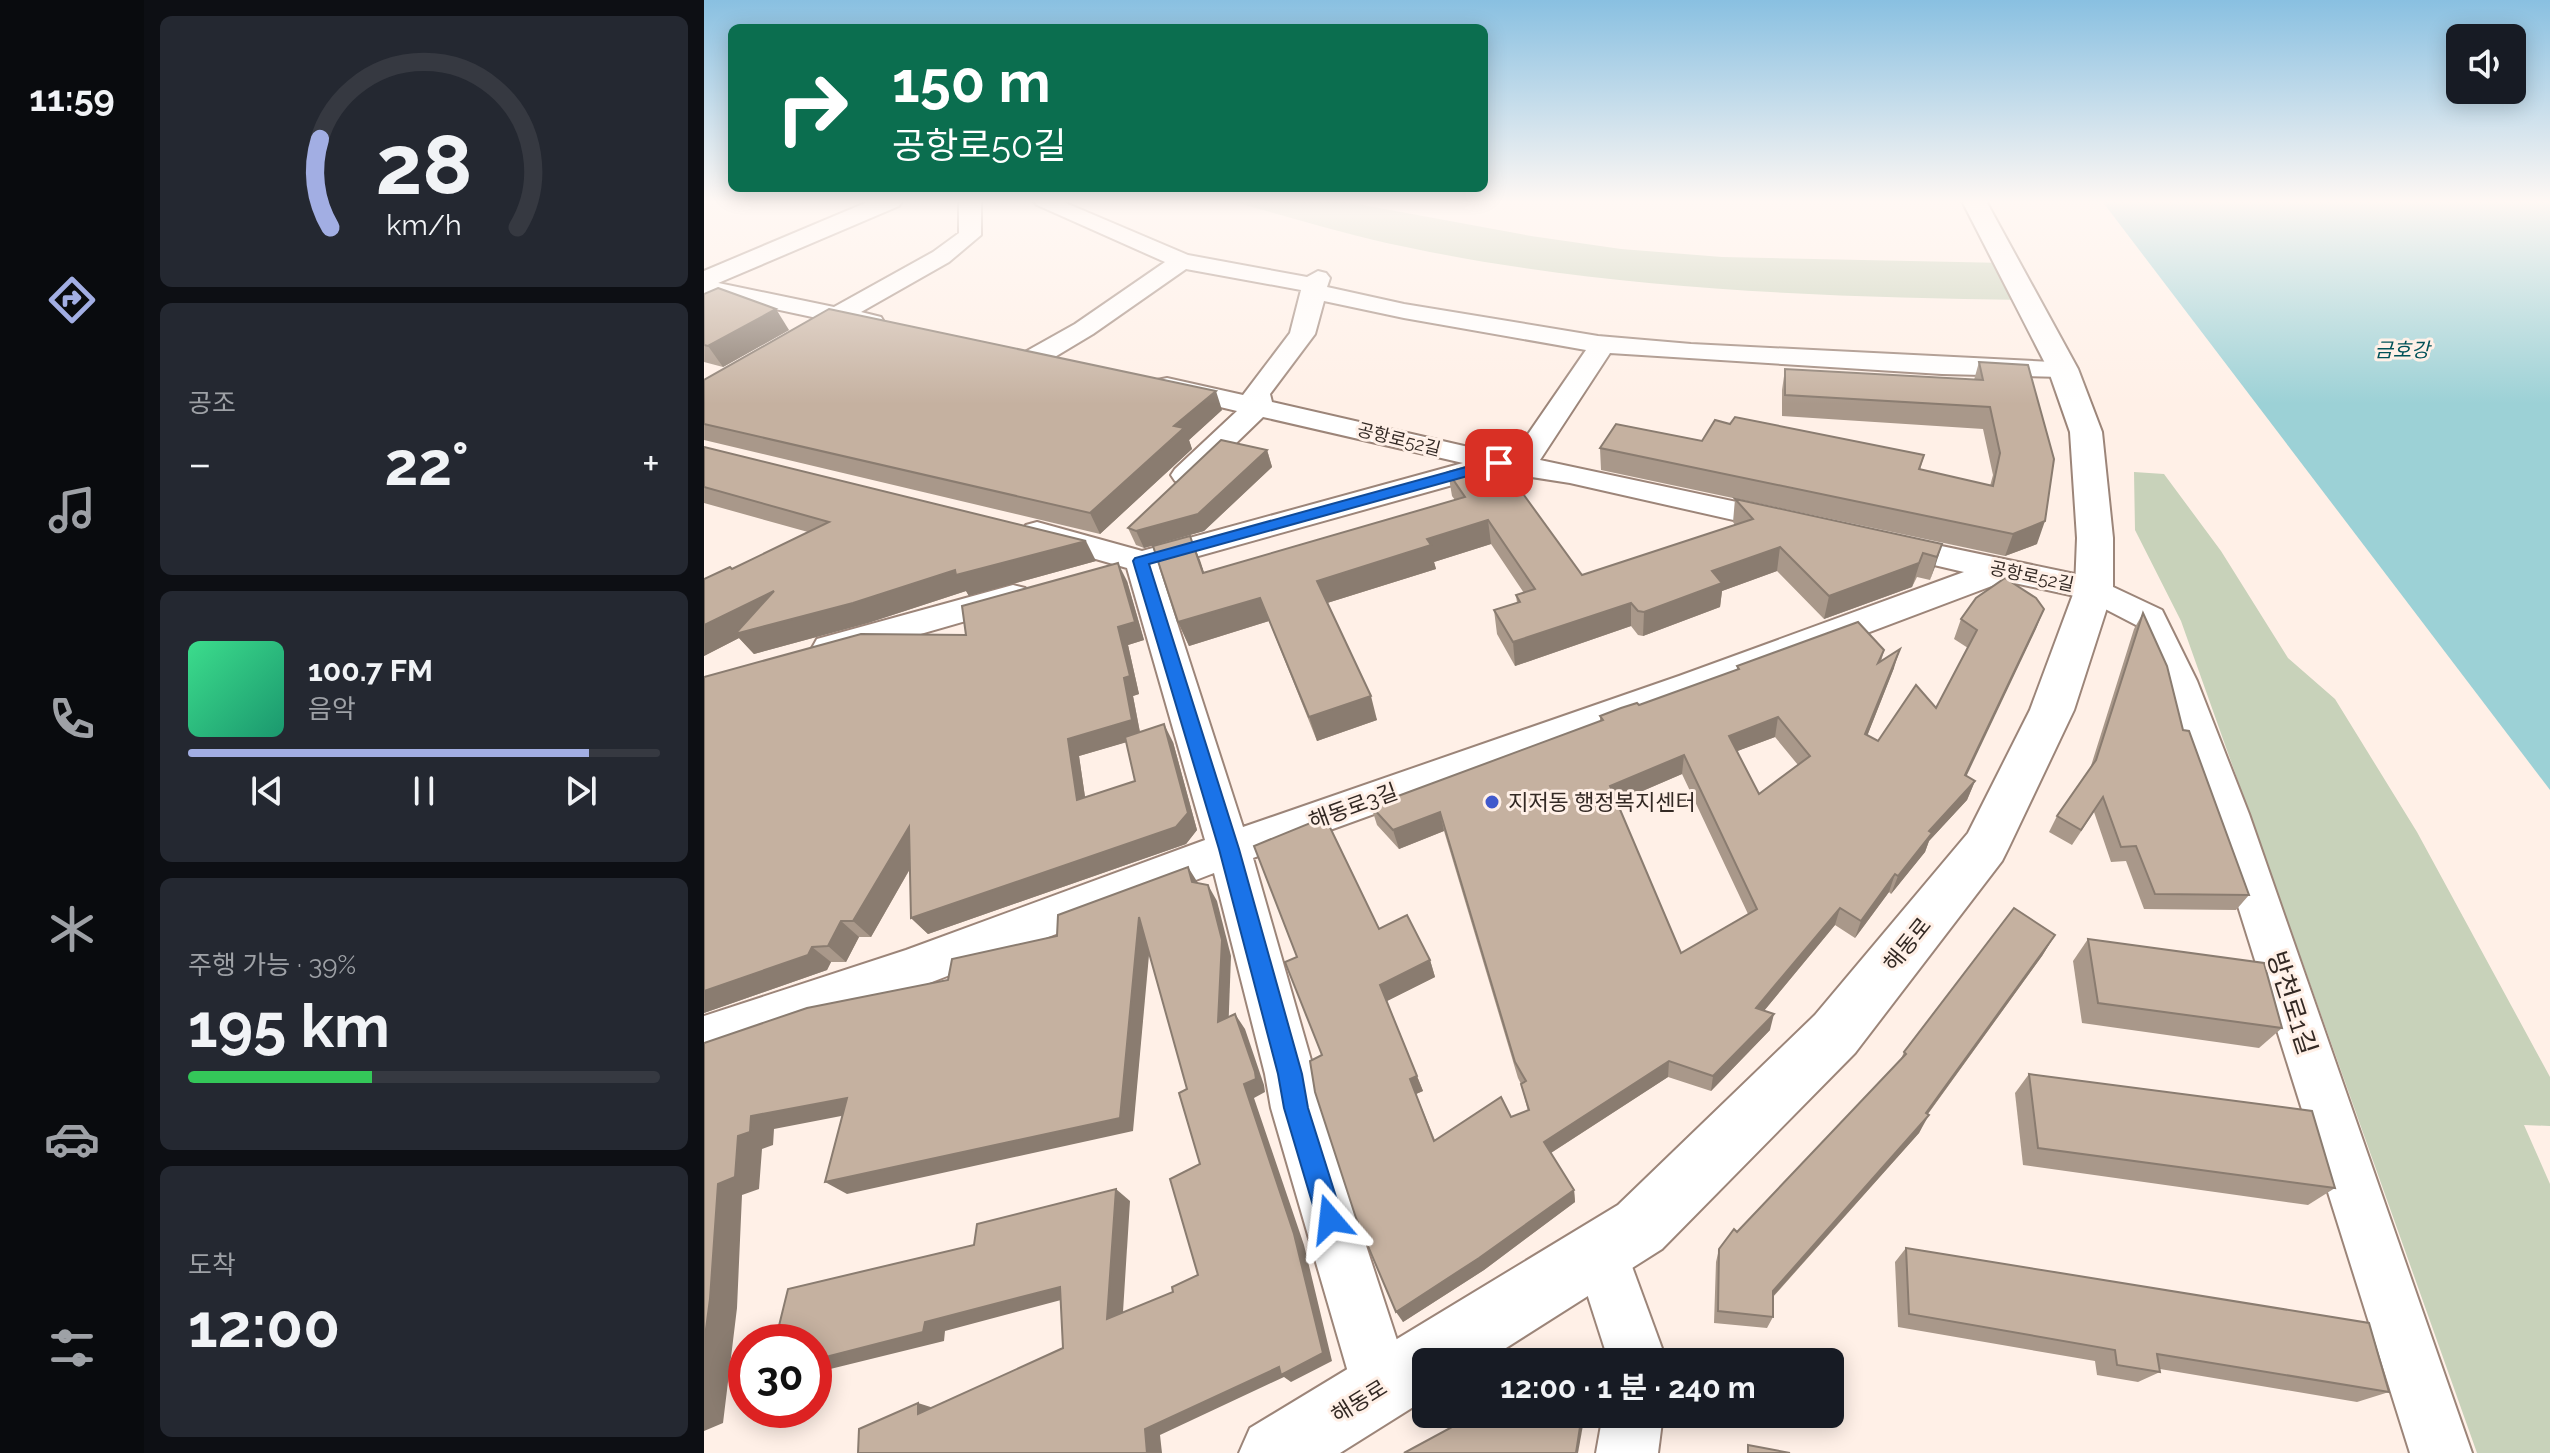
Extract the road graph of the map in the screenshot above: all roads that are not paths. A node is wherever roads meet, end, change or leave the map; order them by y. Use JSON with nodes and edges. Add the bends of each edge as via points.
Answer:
{"nodes":[{"id":1,"x":738,"y":269,"type":"edge"},
{"id":2,"x":920,"y":269,"type":"edge"},
{"id":3,"x":1171,"y":269,"type":"edge"},
{"id":4,"x":1225,"y":269,"type":"edge"},
{"id":5,"x":2010,"y":269,"type":"edge"},
{"id":6,"x":704,"y":284,"type":"edge"},
{"id":7,"x":1315,"y":285,"type":"junction"},
{"id":8,"x":838,"y":315,"type":"junction"},
{"id":9,"x":901,"y":328,"type":"edge"},
{"id":10,"x":803,"y":335,"type":"edge"},
{"id":11,"x":1603,"y":344,"type":"junction"},
{"id":12,"x":1004,"y":350,"type":"edge"},
{"id":13,"x":1034,"y":358,"type":"junction"},
{"id":14,"x":1064,"y":364,"type":"edge"},
{"id":15,"x":2063,"y":369,"type":"junction"},
{"id":16,"x":1139,"y":380,"type":"edge"},
{"id":17,"x":1259,"y":405,"type":"junction"},
{"id":18,"x":1511,"y":464,"type":"junction"},
{"id":19,"x":1166,"y":494,"type":"edge"},
{"id":20,"x":1003,"y":524,"type":"edge"},
{"id":21,"x":1818,"y":529,"type":"edge"},
{"id":22,"x":1864,"y":539,"type":"edge"},
{"id":23,"x":1125,"y":547,"type":"junction"},
{"id":24,"x":2002,"y":570,"type":"junction"},
{"id":25,"x":1087,"y":575,"type":"edge"},
{"id":26,"x":1044,"y":587,"type":"edge"},
{"id":27,"x":2094,"y":589,"type":"junction"},
{"id":28,"x":793,"y":658,"type":"edge"},
{"id":29,"x":1229,"y":849,"type":"junction"},
{"id":30,"x":704,"y":1039,"type":"edge"},
{"id":31,"x":1600,"y":1250,"type":"junction"},
{"id":32,"x":1633,"y":1348,"type":"edge"},
{"id":33,"x":1382,"y":1386,"type":"junction"},
{"id":34,"x":1631,"y":1428,"type":"edge"},
{"id":35,"x":1275,"y":1453,"type":"edge"},
{"id":36,"x":1627,"y":1453,"type":"edge"},
{"id":37,"x":2441,"y":1453,"type":"edge"}],
"edges":[{"from":1,"to":6,"type":"street"},
{"from":2,"to":8,"type":"street"},
{"from":3,"to":13,"type":"street"},
{"from":4,"to":7,"type":"street"},
{"from":5,"to":15,"type":"street","name":"해동로"},
{"from":6,"to":8,"type":"street"},
{"from":7,"to":11,"type":"street","via":[[1404,311]]},
{"from":7,"to":17,"type":"street","via":[[1302,334],[1256,394]]},
{"from":8,"to":9,"type":"street"},
{"from":8,"to":10,"type":"street"},
{"from":11,"to":15,"type":"street"},
{"from":11,"to":18,"type":"street"},
{"from":12,"to":13,"type":"street"},
{"from":13,"to":14,"type":"street"},
{"from":15,"to":27,"type":"street","name":"해동로","via":[[2086,432]]},
{"from":16,"to":17,"type":"street","name":"공항로52길"},
{"from":17,"to":18,"type":"street","name":"공항로52길"},
{"from":17,"to":19,"type":"street"},
{"from":18,"to":21,"type":"street","name":"공항로52길"},
{"from":18,"to":23,"type":"street"},
{"from":20,"to":23,"type":"street"},
{"from":22,"to":24,"type":"street","name":"공항로52길"},
{"from":23,"to":25,"type":"street"},
{"from":23,"to":29,"type":"street"},
{"from":24,"to":27,"type":"street","name":"공항로52길"},
{"from":24,"to":29,"type":"street","name":"해동로3길"},
{"from":26,"to":28,"type":"street"},
{"from":27,"to":31,"type":"street","name":"해동로","via":[[2052,710],[1985,847],[1835,1034],[1640,1227]]},
{"from":27,"to":37,"type":"street","name":"방천로1길","via":[[2150,618],[2179,681],[2229,814]]},
{"from":29,"to":30,"type":"street","name":"해동로3길","via":[[906,971]]},
{"from":29,"to":33,"type":"street","via":[[1296,1108]]},
{"from":31,"to":32,"type":"street"},
{"from":31,"to":33,"type":"street","name":"해동로"},
{"from":33,"to":35,"type":"street","name":"해동로"},
{"from":34,"to":36,"type":"street"}]}
